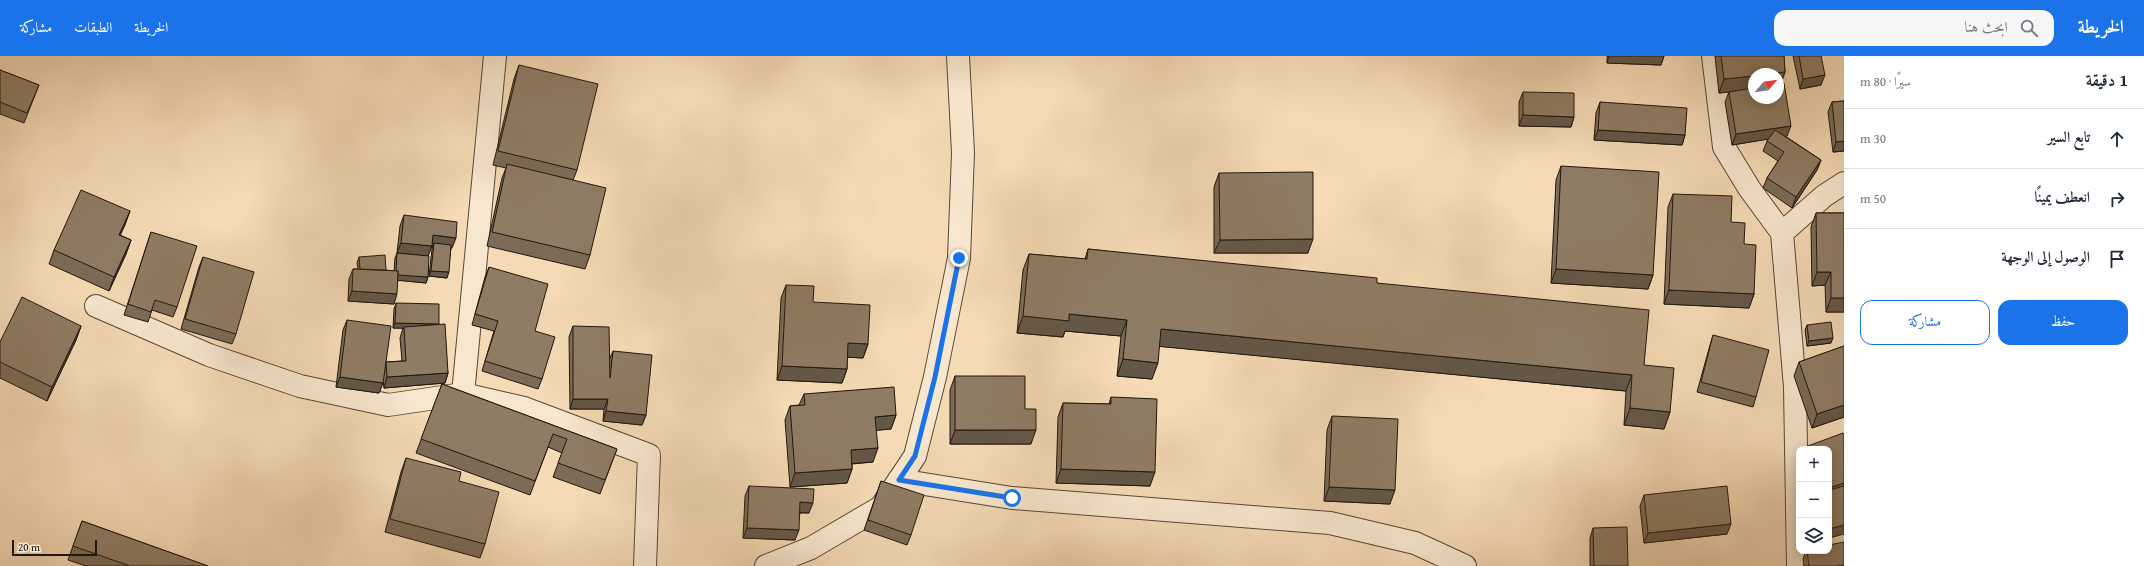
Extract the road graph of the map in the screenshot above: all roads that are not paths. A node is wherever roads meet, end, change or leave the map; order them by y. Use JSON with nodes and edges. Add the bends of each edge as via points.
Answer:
{"nodes":[{"id":1,"x":495,"y":56,"type":"edge"},
{"id":2,"x":958,"y":56,"type":"edge"},
{"id":3,"x":1713,"y":56,"type":"edge"},
{"id":4,"x":1844,"y":183,"type":"edge"},
{"id":5,"x":1782,"y":233,"type":"junction"},
{"id":6,"x":96,"y":306,"type":"dead end"},
{"id":7,"x":463,"y":394,"type":"junction"},
{"id":8,"x":899,"y":480,"type":"junction"},
{"id":9,"x":645,"y":566,"type":"edge"},
{"id":10,"x":766,"y":566,"type":"edge"},
{"id":11,"x":1465,"y":566,"type":"edge"},
{"id":12,"x":1798,"y":566,"type":"edge"}],
"edges":[{"from":1,"to":7,"type":"street"},
{"from":2,"to":8,"type":"street","via":[[963,153],[959,258],[935,377],[915,456]]},
{"from":3,"to":5,"type":"street","via":[[1724,147]]},
{"from":4,"to":5,"type":"street","via":[[1824,196]]},
{"from":5,"to":12,"type":"street","via":[[1795,387]]},
{"from":6,"to":7,"type":"street","via":[[209,355],[300,386],[388,405]]},
{"from":7,"to":9,"type":"street","via":[[524,408],[649,455]]},
{"from":8,"to":10,"type":"street","via":[[881,507],[811,548]]},
{"from":8,"to":11,"type":"street","via":[[1012,498],[1330,522],[1415,543]]}]}
